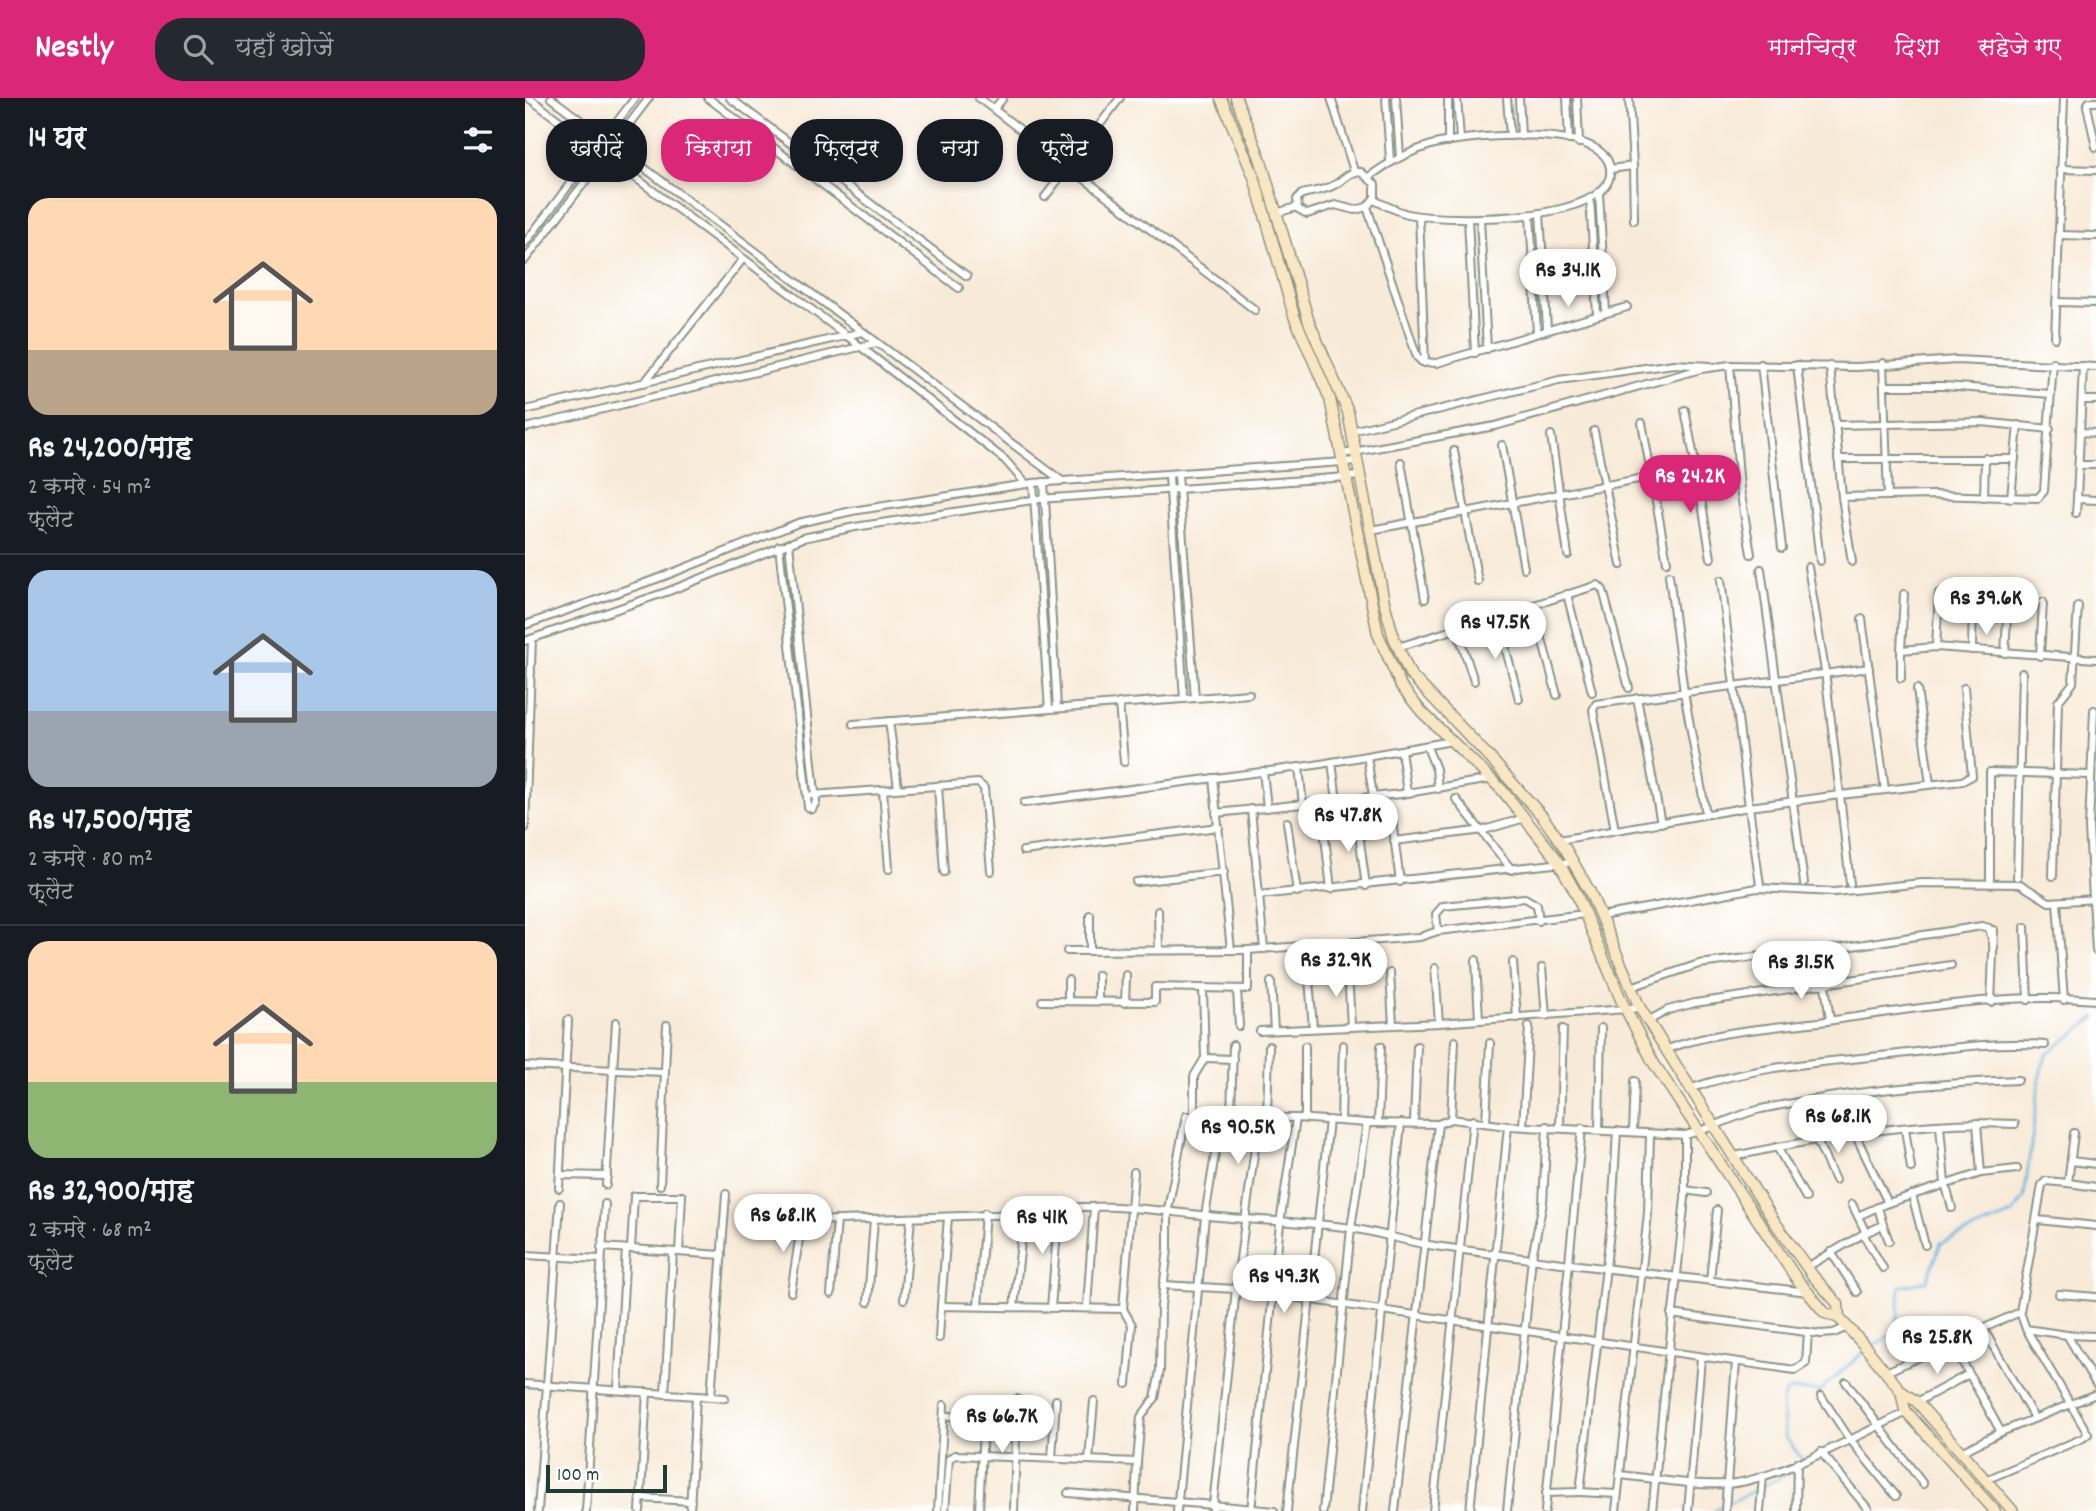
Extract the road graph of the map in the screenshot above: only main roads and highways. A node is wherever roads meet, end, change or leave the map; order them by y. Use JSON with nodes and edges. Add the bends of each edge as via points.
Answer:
{"nodes":[{"id":1,"x":1221,"y":98,"type":"edge"},
{"id":2,"x":1236,"y":98,"type":"edge"},
{"id":3,"x":1839,"y":1318,"type":"junction"},
{"id":4,"x":1901,"y":1391,"type":"junction"},
{"id":5,"x":1995,"y":1511,"type":"edge"},
{"id":6,"x":2013,"y":1511,"type":"edge"}],
"edges":[{"from":1,"to":3,"type":"main road","via":[[1254,177],[1294,316],[1330,399],[1378,634],[1401,686],[1525,818],[1560,864],[1653,1062],[1808,1292],[1825,1313]]},
{"from":2,"to":3,"type":"main road","via":[[1257,150],[1305,312],[1348,412],[1384,602],[1410,674],[1491,759],[1559,840],[1601,916],[1640,1008],[1807,1267],[1838,1304]]},
{"from":3,"to":4,"type":"main road"},
{"from":4,"to":5,"type":"main road","via":[[1907,1412]]},
{"from":4,"to":6,"type":"main road","via":[[1917,1402]]}]}
